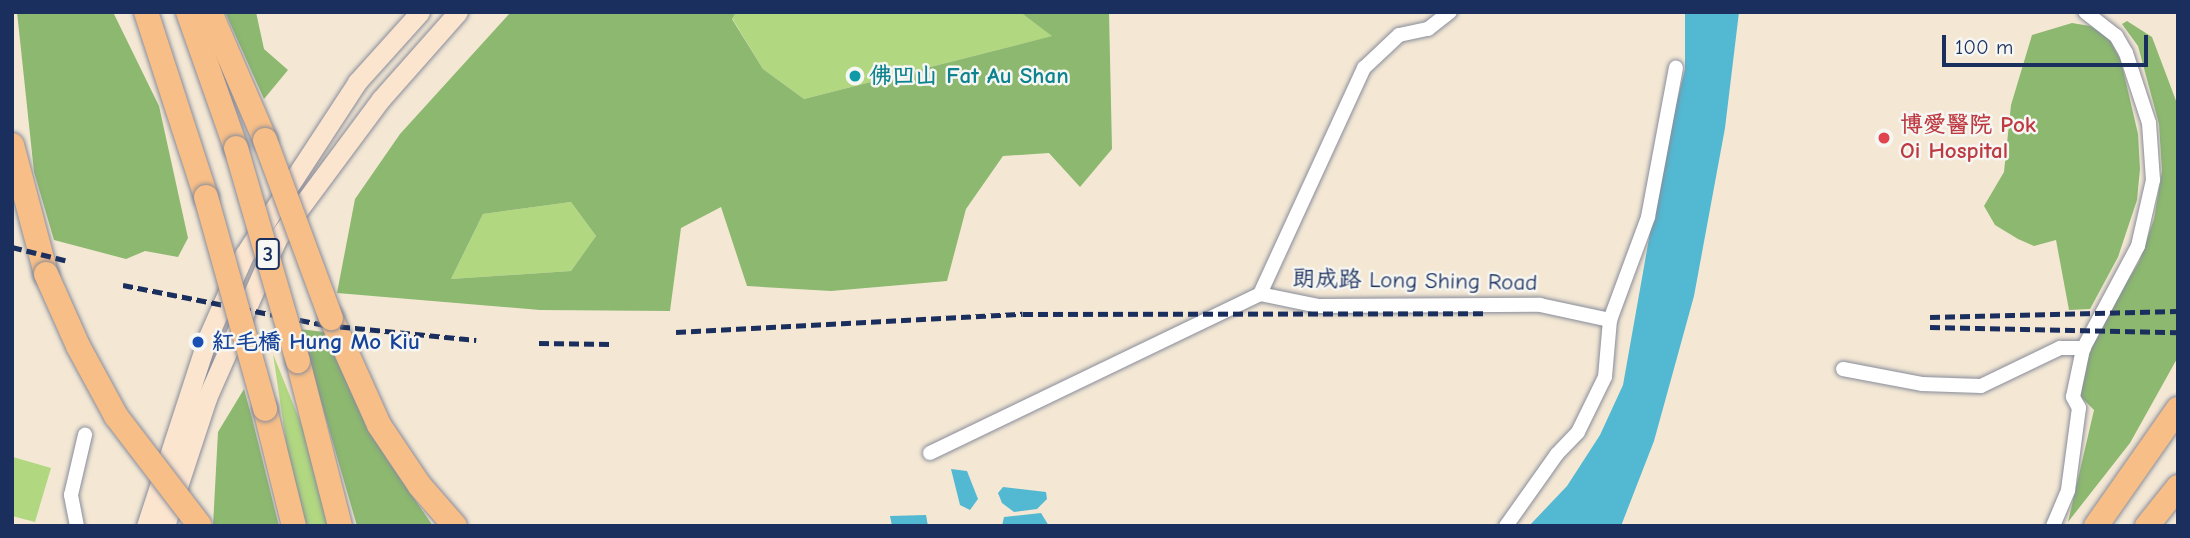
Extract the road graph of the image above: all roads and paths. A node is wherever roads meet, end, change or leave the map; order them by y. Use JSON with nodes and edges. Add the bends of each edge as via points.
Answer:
{"nodes":[{"id":1,"x":146,"y":12,"type":"edge"},
{"id":2,"x":188,"y":12,"type":"edge"},
{"id":3,"x":210,"y":12,"type":"edge"},
{"id":4,"x":419,"y":12,"type":"edge"},
{"id":5,"x":435,"y":12,"type":"edge"},
{"id":6,"x":458,"y":12,"type":"edge"},
{"id":7,"x":1450,"y":12,"type":"edge"},
{"id":8,"x":2085,"y":12,"type":"edge"},
{"id":9,"x":1676,"y":68,"type":"dead end"},
{"id":10,"x":327,"y":128,"type":"junction"},
{"id":11,"x":12,"y":145,"type":"edge"},
{"id":12,"x":1260,"y":294,"type":"junction"},
{"id":13,"x":1610,"y":320,"type":"junction"},
{"id":14,"x":2083,"y":349,"type":"junction"},
{"id":15,"x":1843,"y":369,"type":"dead end"},
{"id":16,"x":2178,"y":409,"type":"edge"},
{"id":17,"x":85,"y":435,"type":"dead end"},
{"id":18,"x":930,"y":453,"type":"dead end"},
{"id":19,"x":2178,"y":487,"type":"edge"},
{"id":20,"x":150,"y":525,"type":"edge"},
{"id":21,"x":77,"y":526,"type":"edge"},
{"id":22,"x":200,"y":526,"type":"edge"},
{"id":23,"x":294,"y":526,"type":"edge"},
{"id":24,"x":340,"y":526,"type":"edge"},
{"id":25,"x":456,"y":526,"type":"edge"},
{"id":26,"x":1506,"y":526,"type":"edge"},
{"id":27,"x":2053,"y":526,"type":"edge"},
{"id":28,"x":2096,"y":526,"type":"edge"},
{"id":29,"x":2147,"y":526,"type":"edge"}],
"edges":[{"from":1,"to":23,"type":"highway","number":"3","bridge":true,"via":[[206,197]]},
{"from":2,"to":24,"type":"highway","number":"3","bridge":true,"via":[[236,148],[298,360]]},
{"from":3,"to":25,"type":"highway","bridge":true,"via":[[251,106],[331,318],[379,425],[420,485]]},
{"from":4,"to":10,"type":"main road","via":[[357,82]]},
{"from":5,"to":10,"type":"main road","via":[[368,90]]},
{"from":6,"to":20,"type":"main road","via":[[380,99],[277,239]]},
{"from":7,"to":12,"type":"street","via":[[1428,29],[1399,35],[1364,68]]},
{"from":8,"to":14,"type":"street","via":[[2116,36],[2126,53],[2149,123],[2154,164],[2138,246]]},
{"from":9,"to":13,"type":"street","via":[[1648,217]]},
{"from":10,"to":20,"type":"main road","via":[[244,255],[207,339]]},
{"from":11,"to":22,"type":"highway","bridge":true,"via":[[46,274],[78,346],[116,416]]},
{"from":12,"to":13,"type":"street","name":"朗成路 Long Shing Road","via":[[1318,306],[1540,305]]},
{"from":12,"to":18,"type":"street"},
{"from":13,"to":26,"type":"street","via":[[1605,377],[1578,432]]},
{"from":14,"to":15,"type":"street","via":[[2060,348],[1981,386],[1922,384]]},
{"from":14,"to":27,"type":"street","via":[[2073,397],[2079,408],[2068,490]]},
{"from":16,"to":28,"type":"highway"},
{"from":17,"to":21,"type":"street","via":[[71,495]]},
{"from":19,"to":29,"type":"highway"}]}
